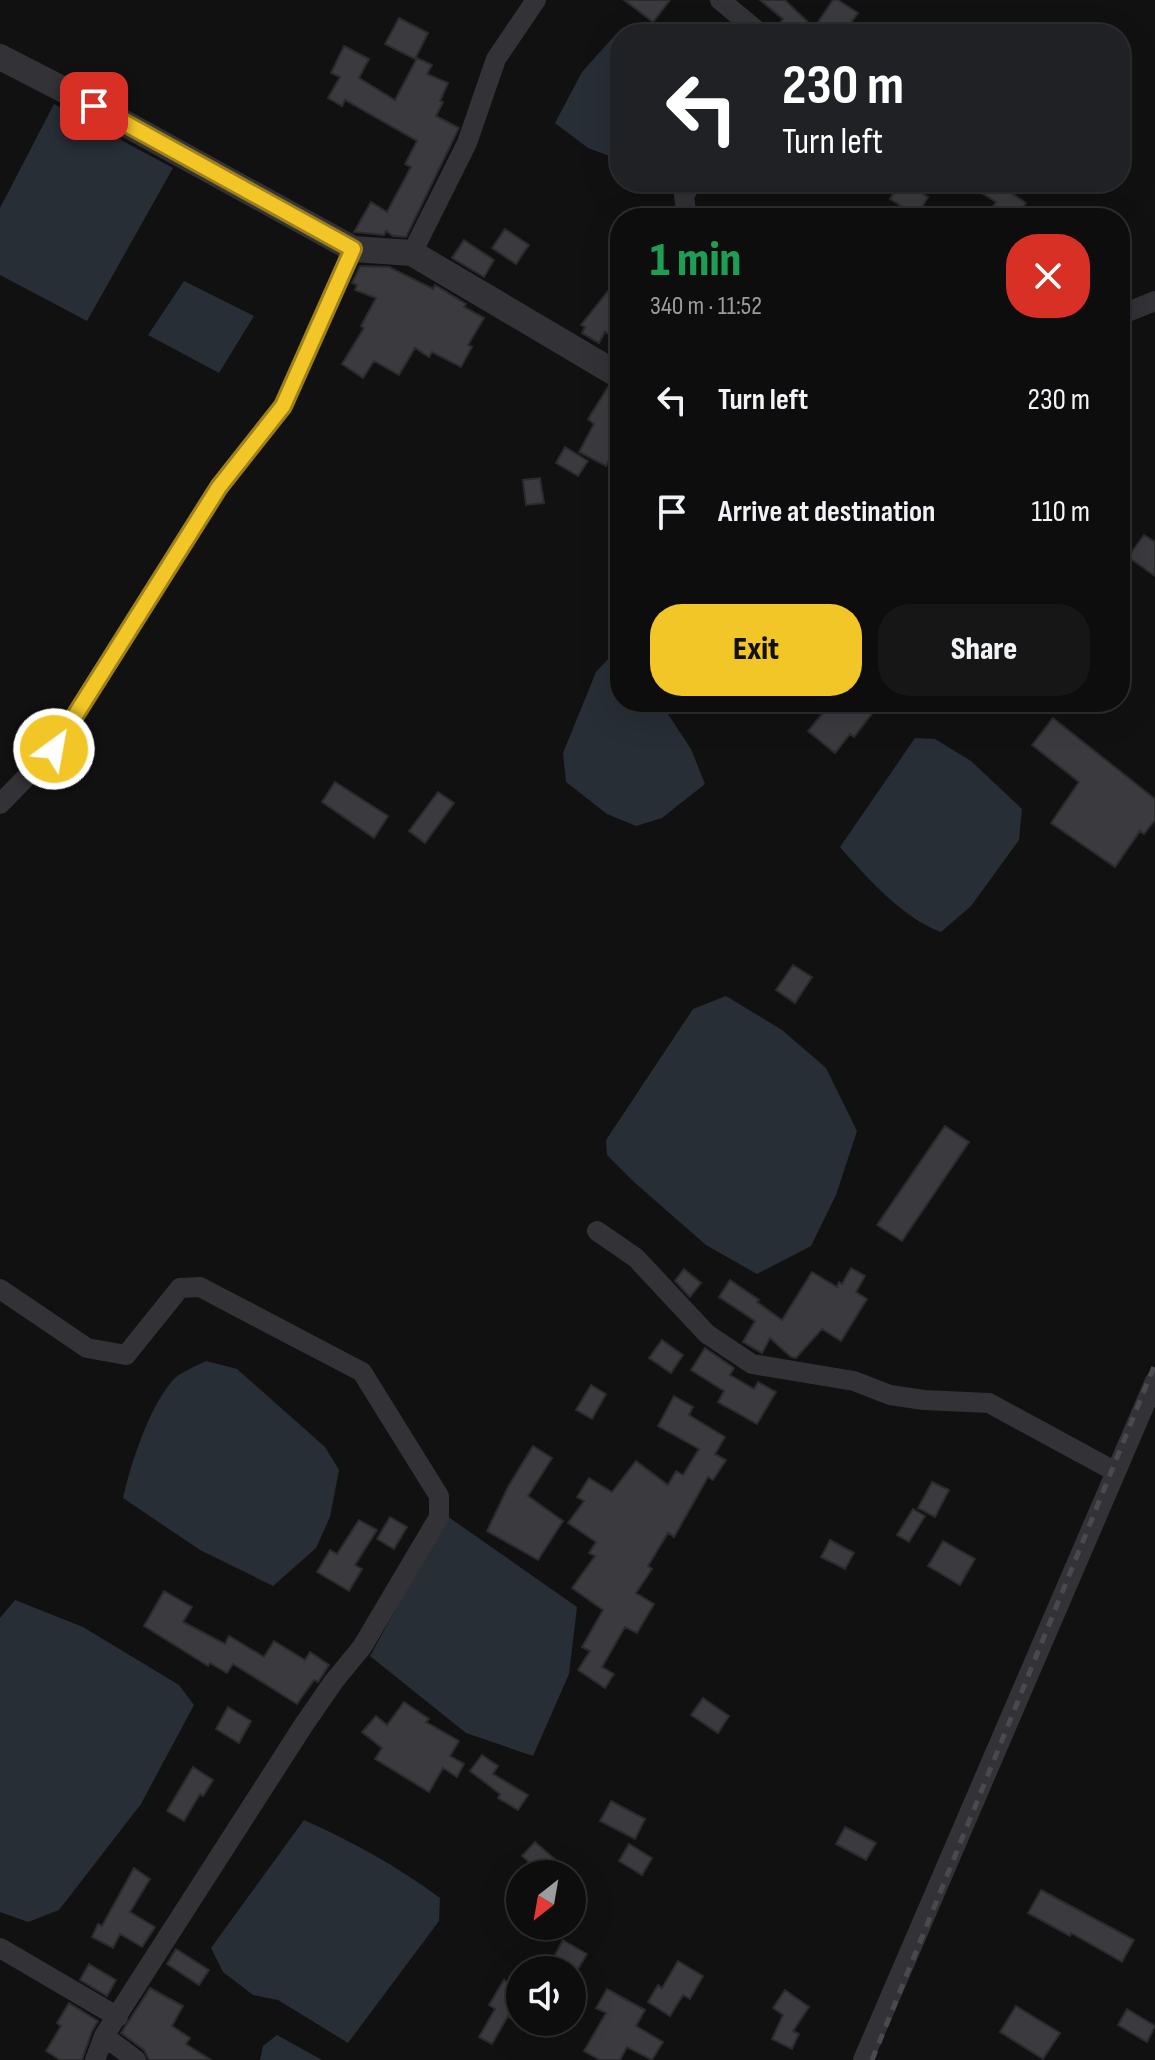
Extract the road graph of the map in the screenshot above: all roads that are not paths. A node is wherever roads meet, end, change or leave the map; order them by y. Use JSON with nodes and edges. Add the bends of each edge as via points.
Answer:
{"nodes":[{"id":1,"x":536,"y":0,"type":"edge"},
{"id":2,"x":720,"y":0,"type":"edge"},
{"id":3,"x":749,"y":24,"type":"edge"},
{"id":4,"x":0,"y":57,"type":"edge"},
{"id":5,"x":353,"y":249,"type":"junction"},
{"id":6,"x":412,"y":253,"type":"junction"},
{"id":7,"x":1155,"y":301,"type":"edge"},
{"id":8,"x":1130,"y":311,"type":"edge"},
{"id":9,"x":610,"y":370,"type":"edge"},
{"id":10,"x":0,"y":804,"type":"edge"},
{"id":11,"x":597,"y":1231,"type":"dead end"},
{"id":12,"x":0,"y":1289,"type":"edge"},
{"id":13,"x":1155,"y":1381,"type":"edge"},
{"id":14,"x":1116,"y":1472,"type":"junction"},
{"id":15,"x":0,"y":1948,"type":"edge"},
{"id":16,"x":118,"y":2017,"type":"junction"},
{"id":17,"x":104,"y":2036,"type":"junction"},
{"id":18,"x":95,"y":2060,"type":"edge"},
{"id":19,"x":136,"y":2060,"type":"edge"},
{"id":20,"x":863,"y":2060,"type":"edge"}],
"edges":[{"from":1,"to":6,"type":"street","via":[[496,59],[467,143]]},
{"from":2,"to":3,"type":"street"},
{"from":4,"to":5,"type":"street"},
{"from":5,"to":6,"type":"street"},
{"from":5,"to":10,"type":"street","via":[[283,406],[219,487],[54,749]]},
{"from":6,"to":9,"type":"street"},
{"from":7,"to":8,"type":"street"},
{"from":11,"to":14,"type":"street","via":[[636,1258],[707,1334],[752,1364],[854,1381],[890,1395],[989,1403]]},
{"from":12,"to":16,"type":"street","via":[[87,1348],[126,1355],[180,1288],[200,1287],[362,1372],[439,1496],[439,1517],[362,1647],[303,1726]]},
{"from":13,"to":14,"type":"street"},
{"from":14,"to":20,"type":"street"},
{"from":15,"to":16,"type":"street"},
{"from":16,"to":17,"type":"street"},
{"from":17,"to":18,"type":"street"},
{"from":17,"to":19,"type":"street"}]}
